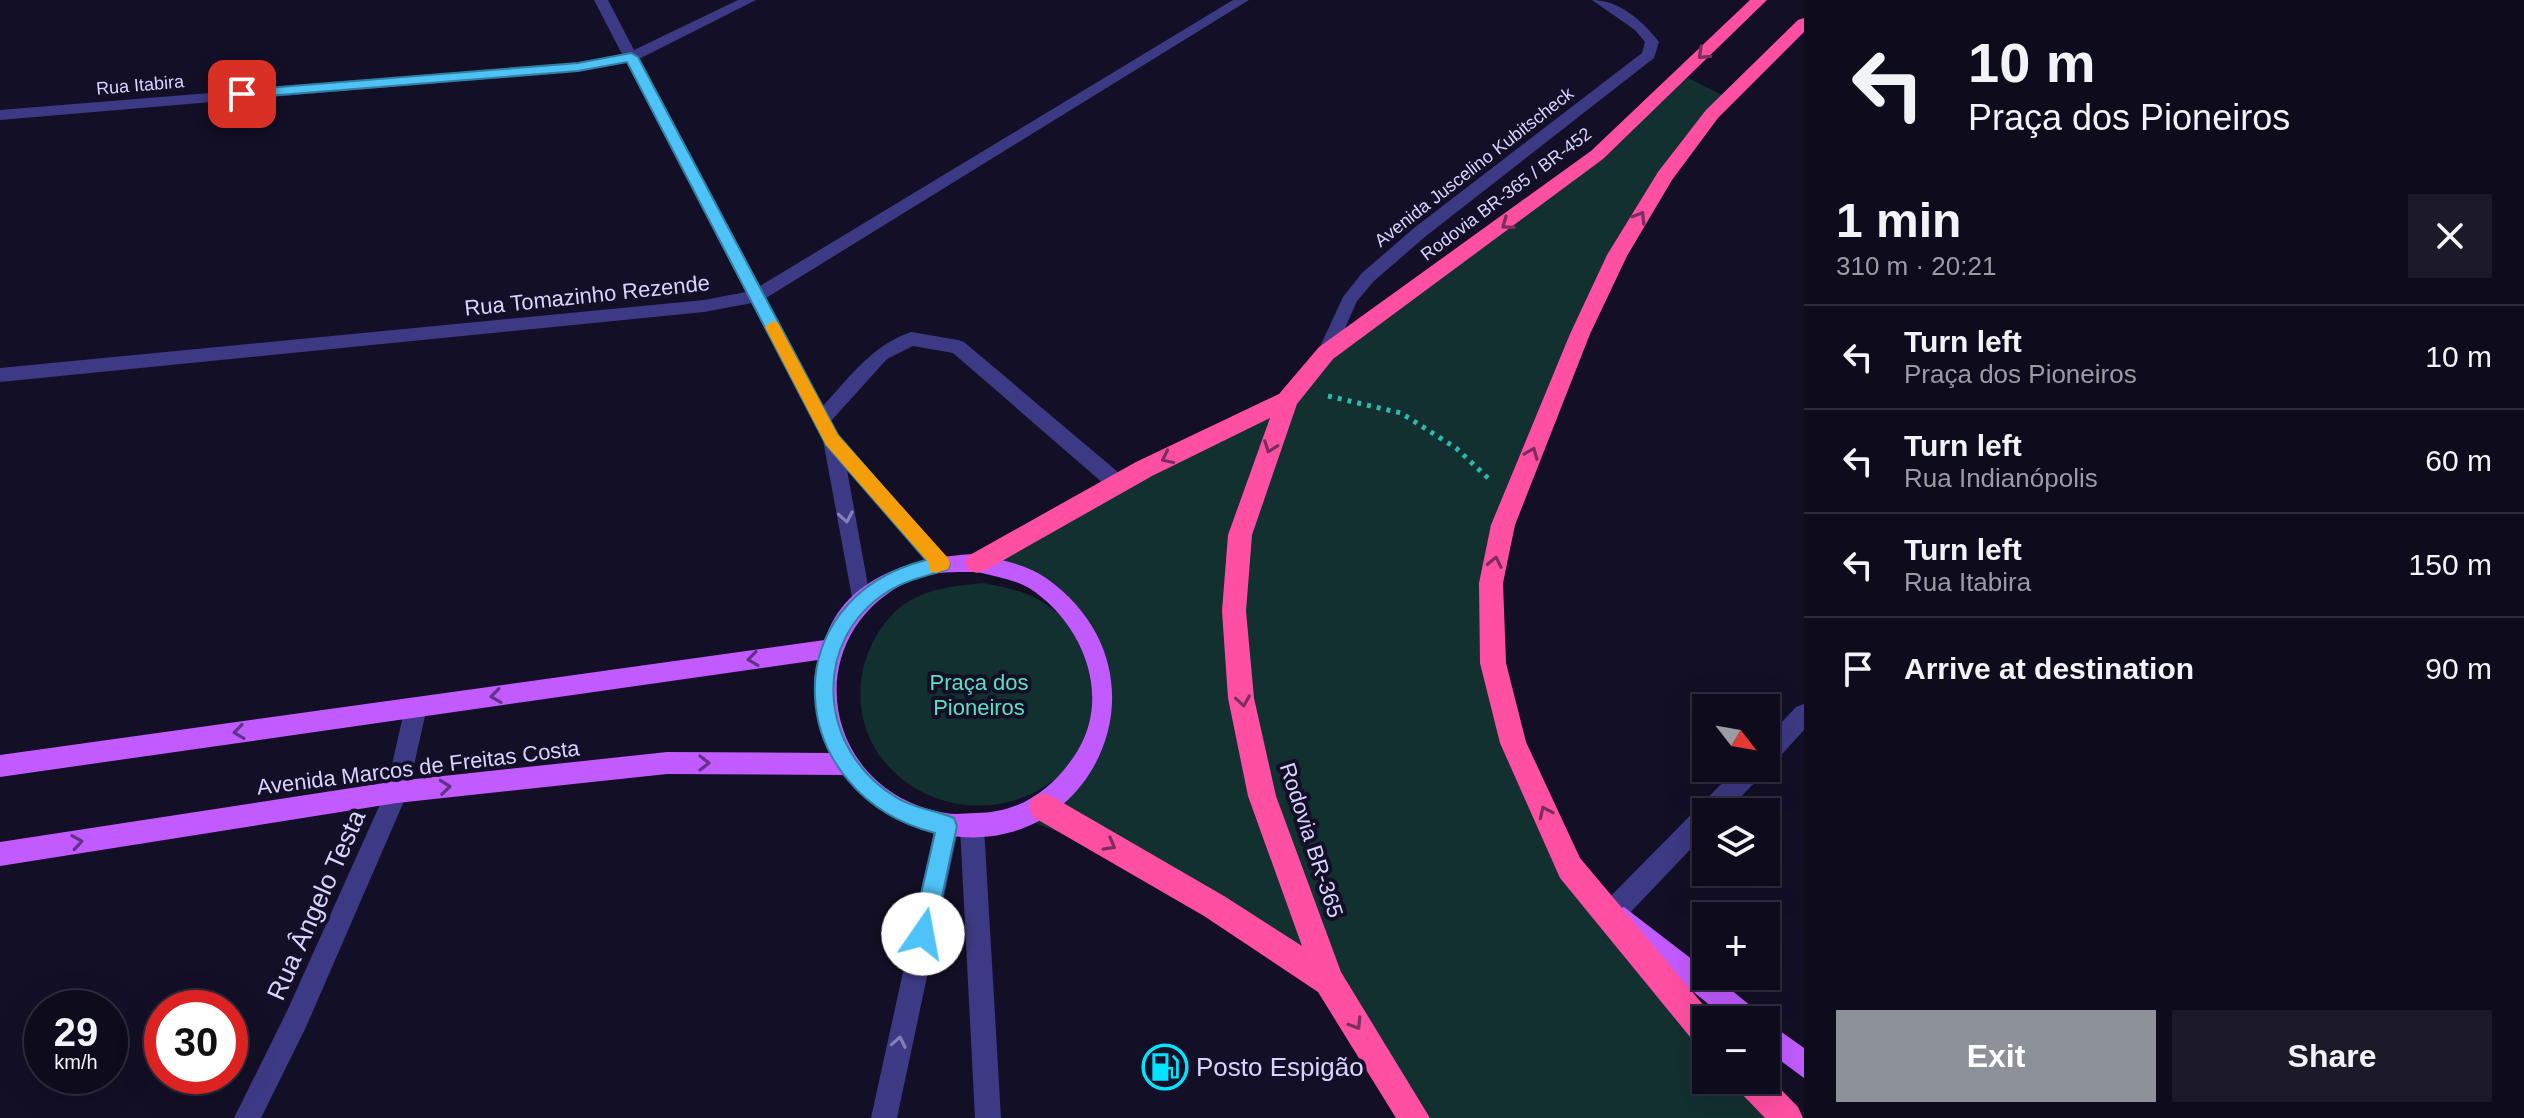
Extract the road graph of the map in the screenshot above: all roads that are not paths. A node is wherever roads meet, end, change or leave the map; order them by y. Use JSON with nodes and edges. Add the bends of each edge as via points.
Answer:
{"nodes":[{"id":1,"x":601,"y":0,"type":"edge"},
{"id":2,"x":749,"y":0,"type":"edge"},
{"id":3,"x":1242,"y":0,"type":"edge"},
{"id":4,"x":1599,"y":0,"type":"edge"},
{"id":5,"x":1759,"y":0,"type":"edge"},
{"id":6,"x":1804,"y":23,"type":"edge"},
{"id":7,"x":631,"y":57,"type":"junction"},
{"id":8,"x":0,"y":115,"type":"edge"},
{"id":9,"x":756,"y":296,"type":"junction"},
{"id":10,"x":1326,"y":353,"type":"junction"},
{"id":11,"x":0,"y":375,"type":"edge"},
{"id":12,"x":1304,"y":378,"type":"joint"},
{"id":13,"x":1287,"y":400,"type":"junction"},
{"id":14,"x":821,"y":420,"type":"junction"},
{"id":15,"x":832,"y":440,"type":"junction"},
{"id":16,"x":1118,"y":484,"type":"junction"},
{"id":17,"x":977,"y":563,"type":"junction"},
{"id":18,"x":941,"y":564,"type":"junction"},
{"id":19,"x":861,"y":602,"type":"junction"},
{"id":20,"x":831,"y":649,"type":"junction"},
{"id":21,"x":416,"y":707,"type":"junction"},
{"id":22,"x":1804,"y":714,"type":"edge"},
{"id":23,"x":1780,"y":740,"type":"edge"},
{"id":24,"x":846,"y":764,"type":"junction"},
{"id":25,"x":0,"y":766,"type":"edge"},
{"id":26,"x":1739,"y":782,"type":"edge"},
{"id":27,"x":397,"y":792,"type":"junction"},
{"id":28,"x":1724,"y":798,"type":"edge"},
{"id":29,"x":1043,"y":807,"type":"junction"},
{"id":30,"x":959,"y":826,"type":"junction"},
{"id":31,"x":1692,"y":830,"type":"edge"},
{"id":32,"x":0,"y":854,"type":"edge"},
{"id":33,"x":1570,"y":868,"type":"junction"},
{"id":34,"x":1614,"y":911,"type":"junction"},
{"id":35,"x":1329,"y":981,"type":"junction"},
{"id":36,"x":1731,"y":1006,"type":"edge"},
{"id":37,"x":1692,"y":1015,"type":"edge"},
{"id":38,"x":1780,"y":1045,"type":"edge"},
{"id":39,"x":1804,"y":1065,"type":"edge"},
{"id":40,"x":1762,"y":1094,"type":"edge"},
{"id":41,"x":1781,"y":1115,"type":"edge"},
{"id":42,"x":247,"y":1118,"type":"edge"},
{"id":43,"x":884,"y":1118,"type":"edge"},
{"id":44,"x":988,"y":1118,"type":"edge"},
{"id":45,"x":1414,"y":1118,"type":"edge"}],
"edges":[{"from":1,"to":7,"type":"street"},
{"from":2,"to":7,"type":"street","name":"Rua Itabira"},
{"from":3,"to":9,"type":"street","name":"Rua Tomazinho Rezende"},
{"from":4,"to":10,"type":"street","name":"Avenida Juscelino Kubitscheck","via":[[1640,27],[1652,42],[1649,55],[1368,277],[1351,297]]},
{"from":5,"to":10,"type":"highway","name":"Rodovia BR-365 / BR-452","one_way":true,"via":[[1597,155]]},
{"from":33,"to":6,"type":"highway","one_way":true,"via":[[1513,743],[1493,663],[1491,583],[1508,514],[1617,255],[1665,176],[1712,114]]},
{"from":7,"to":8,"type":"street","name":"Rua Itabira","via":[[578,67]]},
{"from":7,"to":9,"type":"street"},
{"from":9,"to":11,"type":"street","name":"Rua Tomazinho Rezende","via":[[704,306]]},
{"from":9,"to":14,"type":"street"},
{"from":10,"to":12,"type":"highway","name":"Rodovia BR-365 / BR-452"},
{"from":12,"to":13,"type":"highway","name":"Rodovia BR-365"},
{"from":13,"to":16,"type":"highway","one_way":true},
{"from":13,"to":35,"type":"highway","name":"Rodovia BR-365","one_way":true,"via":[[1240,535],[1234,611],[1241,698],[1262,796]]},
{"from":14,"to":15,"type":"street"},
{"from":14,"to":16,"type":"street","via":[[881,354],[911,339],[958,347]]},
{"from":15,"to":18,"type":"street"},
{"from":15,"to":19,"type":"street","one_way":true},
{"from":16,"to":17,"type":"highway"},
{"from":17,"to":18,"type":"main road"},
{"from":17,"to":29,"type":"main road","via":[[1039,584],[1086,630],[1099,660],[1106,692],[1103,725],[1071,785]]},
{"from":18,"to":19,"type":"main road","via":[[907,572]]},
{"from":19,"to":20,"type":"main road"},
{"from":20,"to":21,"type":"main road","one_way":true},
{"from":20,"to":24,"type":"main road","via":[[823,677],[824,707]]},
{"from":21,"to":25,"type":"main road","one_way":true},
{"from":21,"to":27,"type":"street","name":"Rua Ângelo Testa"},
{"from":22,"to":23,"type":"street"},
{"from":27,"to":24,"type":"main road","name":"Avenida Marcos de Freitas Costa","one_way":true,"via":[[667,763]]},
{"from":24,"to":30,"type":"main road","via":[[889,805],[917,818]]},
{"from":26,"to":28,"type":"street"},
{"from":32,"to":27,"type":"main road","name":"Avenida Marcos de Freitas Costa","one_way":true},
{"from":27,"to":42,"type":"street","name":"Rua Ângelo Testa"},
{"from":29,"to":30,"type":"main road","via":[[997,824]]},
{"from":29,"to":35,"type":"highway","one_way":true,"via":[[1214,906]]},
{"from":43,"to":30,"type":"street","one_way":true},
{"from":30,"to":44,"type":"street"},
{"from":31,"to":34,"type":"street"},
{"from":33,"to":34,"type":"main road"},
{"from":33,"to":37,"type":"highway"},
{"from":34,"to":36,"type":"main road"},
{"from":35,"to":45,"type":"highway","name":"Rodovia BR-365","one_way":true},
{"from":38,"to":39,"type":"main road"},
{"from":40,"to":41,"type":"highway"}]}
